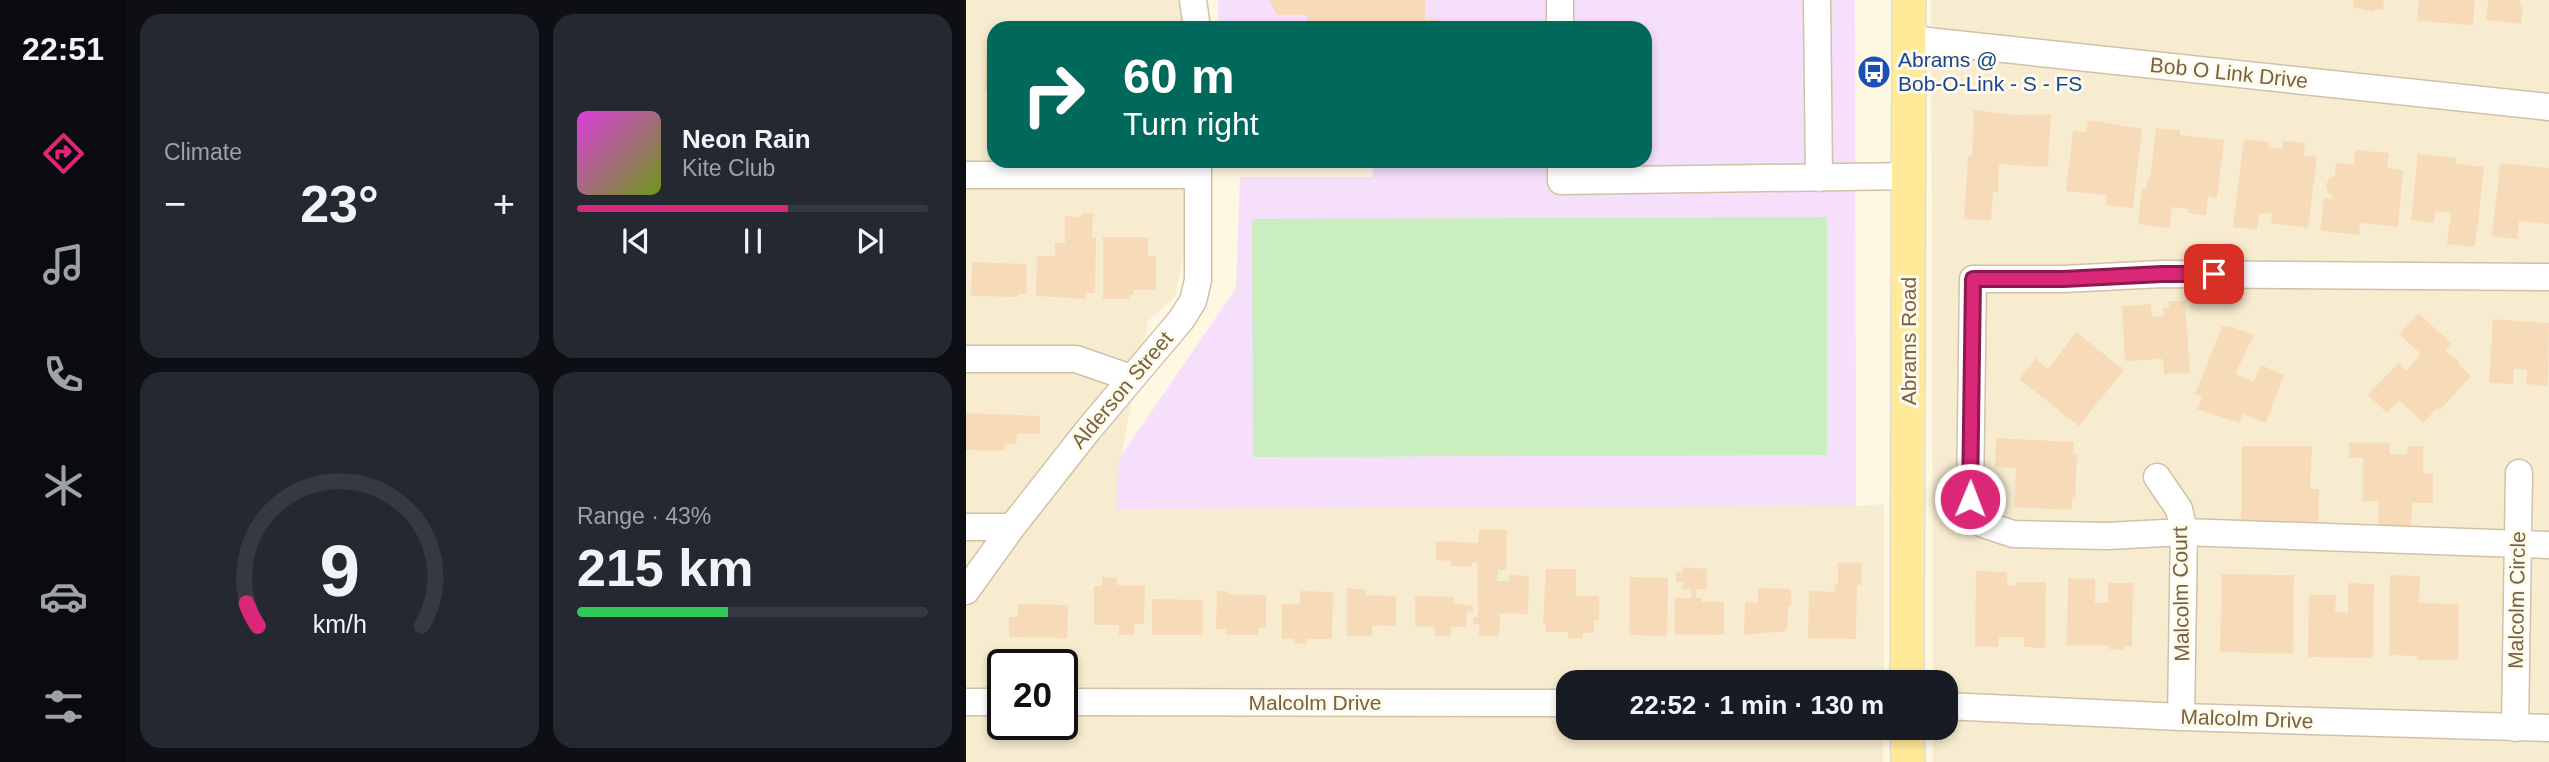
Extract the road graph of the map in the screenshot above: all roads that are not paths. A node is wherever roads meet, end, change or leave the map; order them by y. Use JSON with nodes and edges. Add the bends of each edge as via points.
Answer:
{"nodes":[{"id":1,"x":1193,"y":0,"type":"edge"},
{"id":2,"x":1560,"y":0,"type":"edge"},
{"id":3,"x":1817,"y":0,"type":"edge"},
{"id":4,"x":1909,"y":0,"type":"edge"},
{"id":5,"x":1196,"y":21,"type":"edge"},
{"id":6,"x":1560,"y":21,"type":"edge"},
{"id":7,"x":1909,"y":39,"type":"junction"},
{"id":8,"x":2549,"y":107,"type":"edge"},
{"id":9,"x":1198,"y":168,"type":"edge"},
{"id":10,"x":1560,"y":168,"type":"edge"},
{"id":11,"x":966,"y":175,"type":"edge"},
{"id":12,"x":1910,"y":176,"type":"junction"},
{"id":13,"x":1819,"y":178,"type":"junction"},
{"id":14,"x":2549,"y":277,"type":"edge"},
{"id":15,"x":966,"y":359,"type":"edge"},
{"id":16,"x":1131,"y":379,"type":"junction"},
{"id":17,"x":2519,"y":473,"type":"dead end"},
{"id":18,"x":2157,"y":477,"type":"dead end"},
{"id":19,"x":966,"y":527,"type":"edge"},
{"id":20,"x":1012,"y":527,"type":"junction"},
{"id":21,"x":2184,"y":532,"type":"junction"},
{"id":22,"x":2518,"y":544,"type":"junction"},
{"id":23,"x":2549,"y":545,"type":"edge"},
{"id":24,"x":966,"y":591,"type":"edge"},
{"id":25,"x":1907,"y":670,"type":"edge"},
{"id":26,"x":966,"y":702,"type":"edge"},
{"id":27,"x":987,"y":702,"type":"edge"},
{"id":28,"x":1078,"y":702,"type":"edge"},
{"id":29,"x":1556,"y":704,"type":"edge"},
{"id":30,"x":1958,"y":707,"type":"edge"},
{"id":31,"x":2181,"y":717,"type":"junction"},
{"id":32,"x":2515,"y":728,"type":"junction"},
{"id":33,"x":2549,"y":728,"type":"edge"},
{"id":34,"x":1907,"y":740,"type":"edge"},
{"id":35,"x":1908,"y":762,"type":"edge"}],
"edges":[{"from":1,"to":5,"type":"street"},
{"from":2,"to":6,"type":"street"},
{"from":3,"to":13,"type":"street"},
{"from":4,"to":7,"type":"main road","name":"Abrams Road"},
{"from":7,"to":8,"type":"street","name":"Bob O Link Drive"},
{"from":7,"to":12,"type":"main road","name":"Abrams Road"},
{"from":9,"to":11,"type":"street"},
{"from":9,"to":16,"type":"street","name":"Alderson Street","via":[[1198,280],[1193,300]]},
{"from":10,"to":13,"type":"street","via":[[1561,181]]},
{"from":12,"to":13,"type":"street"},
{"from":12,"to":25,"type":"main road","name":"Abrams Road"},
{"from":14,"to":21,"type":"street","via":[[2162,274],[1973,279],[1970,499],[1983,524],[2013,534]]},
{"from":15,"to":16,"type":"street","via":[[1076,359]]},
{"from":16,"to":20,"type":"street","name":"Alderson Street"},
{"from":17,"to":22,"type":"street","name":"Malcolm Circle"},
{"from":18,"to":21,"type":"street","name":"Malcolm Court","via":[[2179,509]]},
{"from":19,"to":20,"type":"street"},
{"from":20,"to":24,"type":"street","name":"Alderson Street"},
{"from":21,"to":22,"type":"street"},
{"from":21,"to":31,"type":"street","name":"Malcolm Court"},
{"from":22,"to":23,"type":"street"},
{"from":22,"to":32,"type":"street","name":"Malcolm Circle"},
{"from":26,"to":27,"type":"street"},
{"from":28,"to":29,"type":"street","name":"Malcolm Drive"},
{"from":30,"to":31,"type":"street","name":"Malcolm Drive"},
{"from":31,"to":32,"type":"street","name":"Malcolm Drive"},
{"from":32,"to":33,"type":"street","name":"Malcolm Drive"},
{"from":34,"to":35,"type":"main road"}]}
